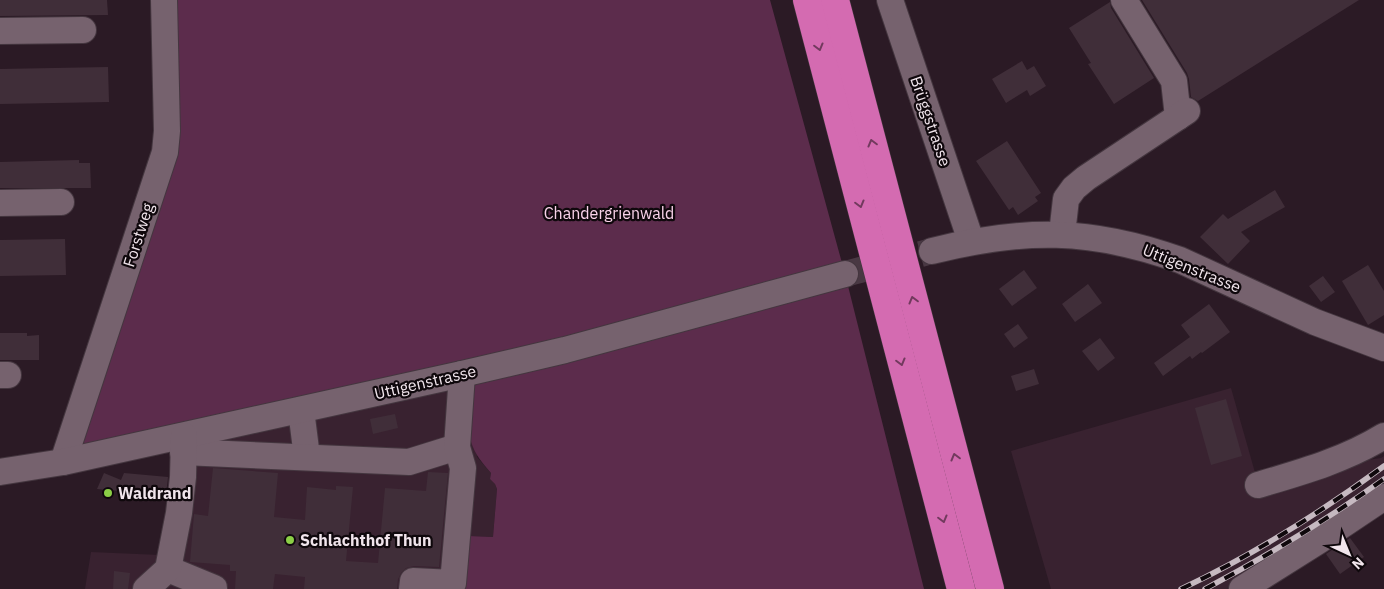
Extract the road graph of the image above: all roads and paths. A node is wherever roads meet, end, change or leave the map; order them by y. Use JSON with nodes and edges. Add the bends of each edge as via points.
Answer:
{"nodes":[{"id":1,"x":164,"y":0,"type":"edge"},
{"id":2,"x":807,"y":0,"type":"edge"},
{"id":3,"x":835,"y":0,"type":"edge"},
{"id":4,"x":890,"y":0,"type":"edge"},
{"id":5,"x":1124,"y":0,"type":"edge"},
{"id":6,"x":83,"y":30,"type":"dead end"},
{"id":7,"x":0,"y":31,"type":"edge"},
{"id":8,"x":61,"y":202,"type":"dead end"},
{"id":9,"x":0,"y":203,"type":"edge"},
{"id":10,"x":1062,"y":234,"type":"junction"},
{"id":11,"x":972,"y":241,"type":"junction"},
{"id":12,"x":932,"y":251,"type":"tunnel mouth"},
{"id":13,"x":845,"y":274,"type":"tunnel mouth"},
{"id":14,"x":1384,"y":348,"type":"edge"},
{"id":15,"x":462,"y":374,"type":"junction"},
{"id":16,"x":301,"y":410,"type":"junction"},
{"id":17,"x":1384,"y":436,"type":"edge"},
{"id":18,"x":183,"y":444,"type":"junction"},
{"id":19,"x":457,"y":447,"type":"junction"},
{"id":20,"x":307,"y":457,"type":"junction"},
{"id":21,"x":63,"y":462,"type":"junction"},
{"id":22,"x":0,"y":472,"type":"edge"},
{"id":23,"x":1258,"y":485,"type":"dead end"},
{"id":24,"x":1384,"y":497,"type":"edge"},
{"id":25,"x":168,"y":569,"type":"junction"},
{"id":26,"x":146,"y":589,"type":"edge"},
{"id":27,"x":214,"y":589,"type":"edge"},
{"id":28,"x":412,"y":589,"type":"edge"},
{"id":29,"x":961,"y":589,"type":"edge"},
{"id":30,"x":990,"y":589,"type":"edge"},
{"id":31,"x":1242,"y":589,"type":"edge"}],
"edges":[{"from":1,"to":21,"type":"street","name":"Forstweg","via":[[165,152]]},
{"from":2,"to":29,"type":"highway","one_way":true},
{"from":30,"to":3,"type":"highway","one_way":true},
{"from":4,"to":11,"type":"street","name":"Brüggstrasse"},
{"from":5,"to":10,"type":"street","via":[[1174,81],[1182,114],[1074,188],[1066,199]]},
{"from":6,"to":7,"type":"street"},
{"from":8,"to":9,"type":"street"},
{"from":10,"to":11,"type":"street","name":"Uttigenstrasse","via":[[1010,235]]},
{"from":10,"to":14,"type":"street","name":"Uttigenstrasse","via":[[1113,240],[1157,252],[1315,322]]},
{"from":11,"to":12,"type":"street","name":"Uttigenstrasse"},
{"from":13,"to":15,"type":"street","name":"Uttigenstrasse","via":[[565,350]]},
{"from":15,"to":16,"type":"street","name":"Uttigenstrasse"},
{"from":15,"to":19,"type":"street"},
{"from":16,"to":18,"type":"street","name":"Uttigenstrasse"},
{"from":16,"to":20,"type":"street"},
{"from":17,"to":23,"type":"street","via":[[1341,458]]},
{"from":18,"to":20,"type":"street"},
{"from":18,"to":21,"type":"street","name":"Uttigenstrasse"},
{"from":18,"to":25,"type":"street","via":[[179,513]]},
{"from":19,"to":20,"type":"street","via":[[409,462]]},
{"from":19,"to":28,"type":"street","via":[[463,468],[453,583],[413,581]]},
{"from":21,"to":22,"type":"street","name":"Uttigenstrasse"},
{"from":24,"to":31,"type":"street"},
{"from":25,"to":26,"type":"street"},
{"from":25,"to":27,"type":"street"}]}
